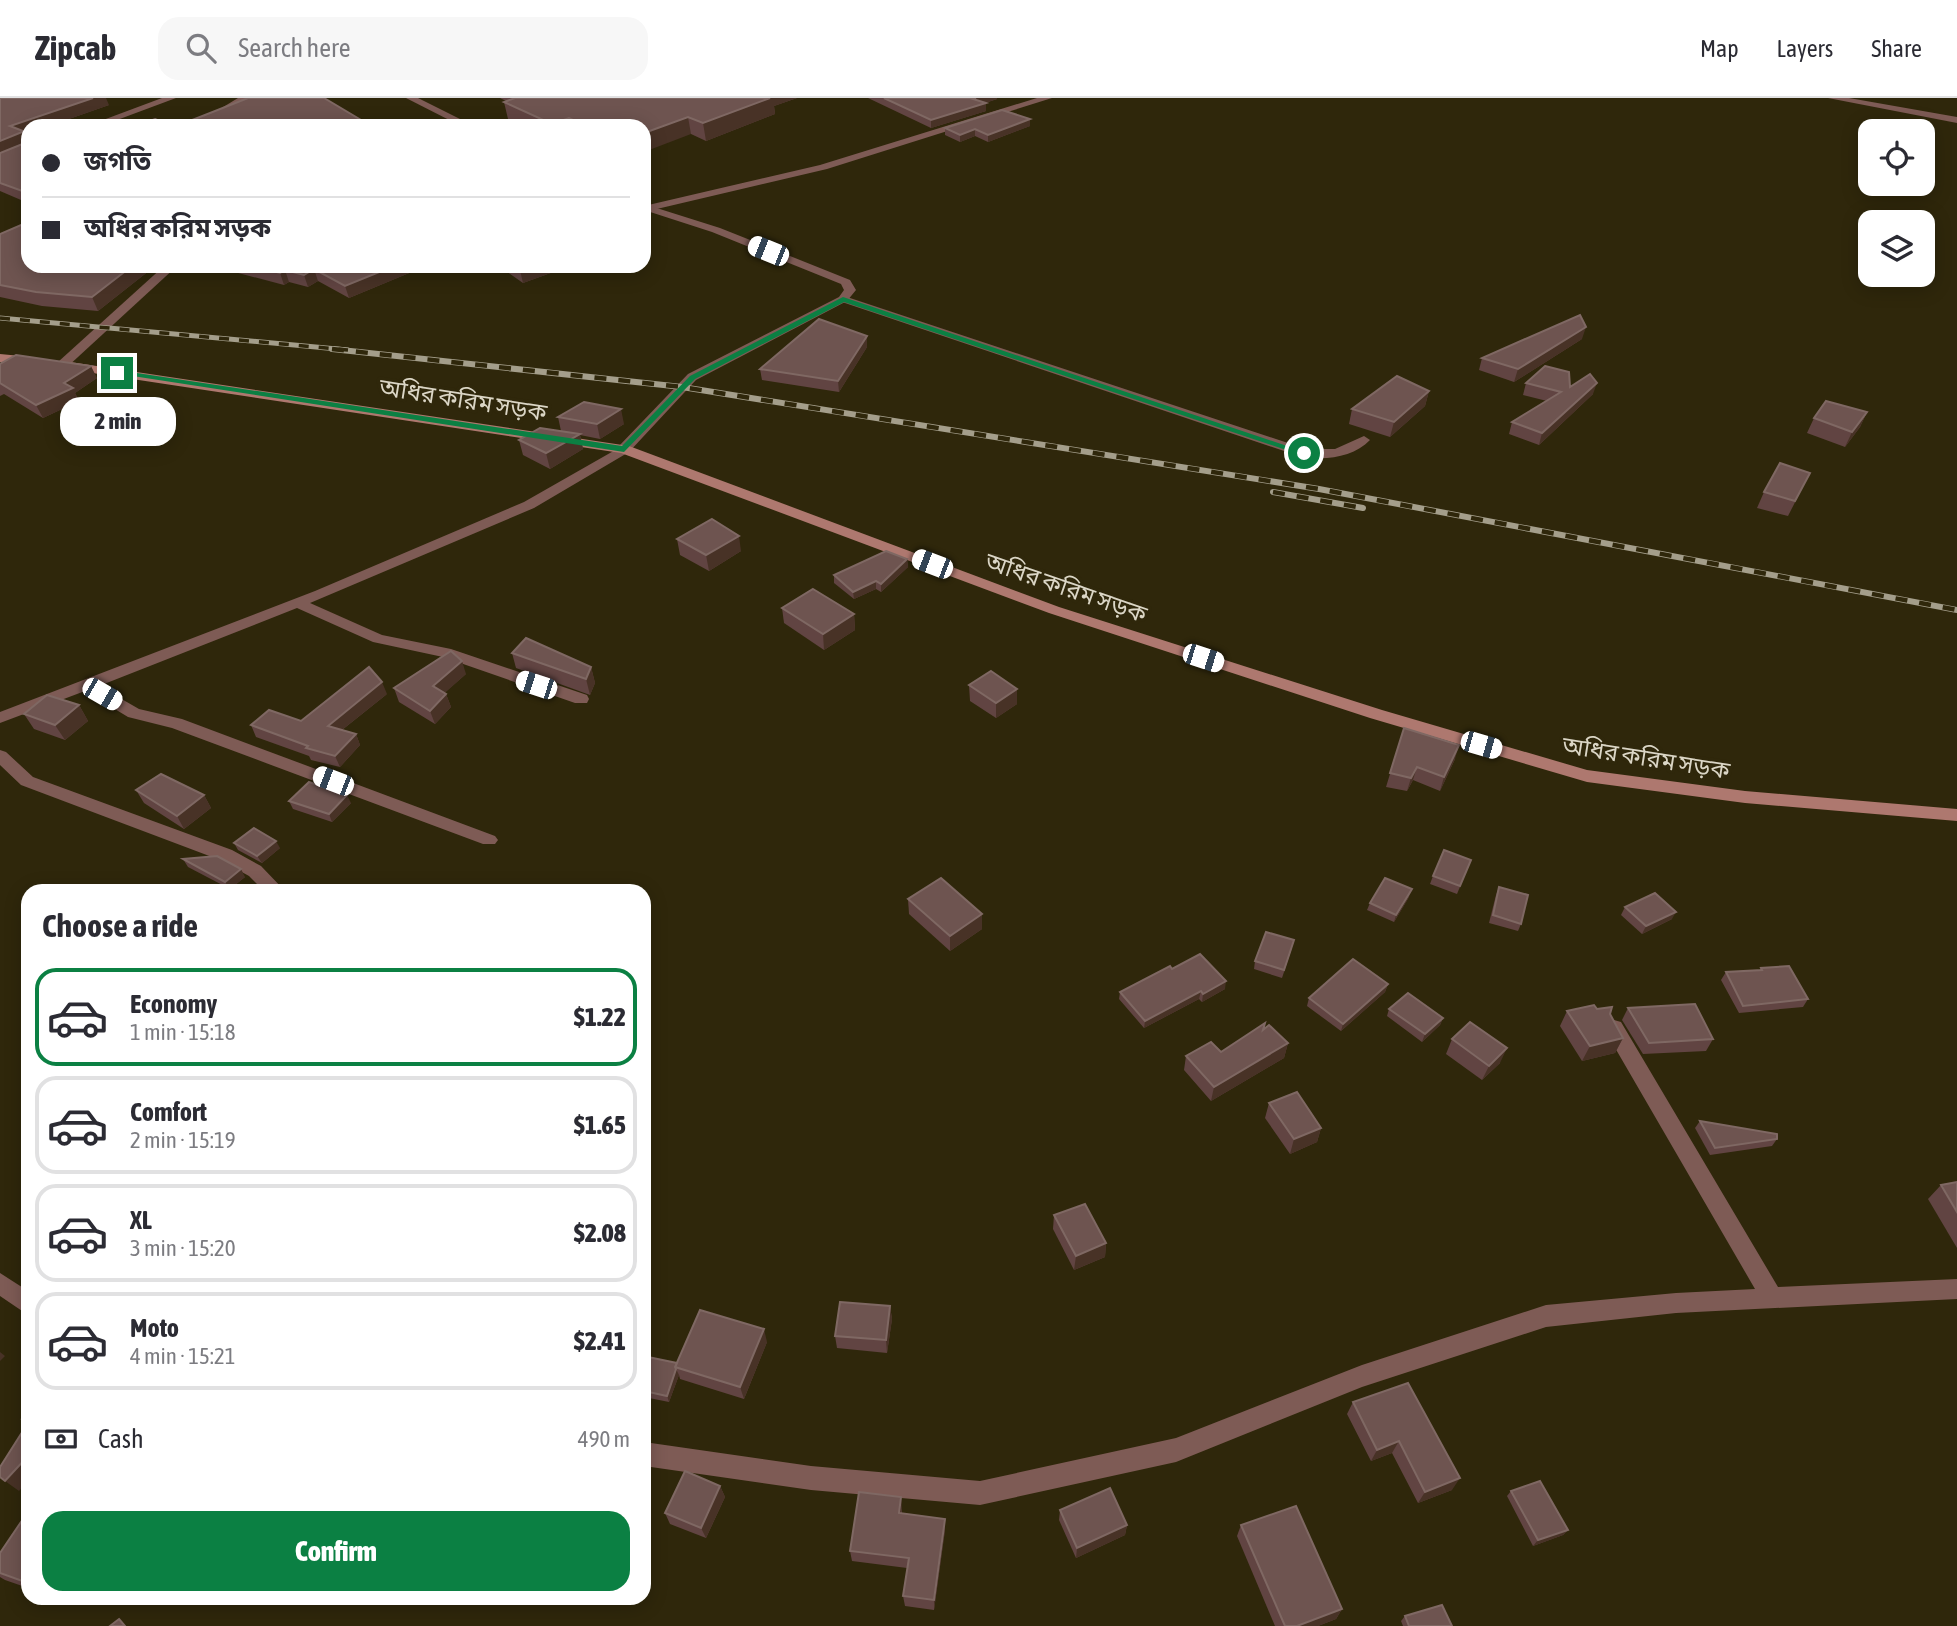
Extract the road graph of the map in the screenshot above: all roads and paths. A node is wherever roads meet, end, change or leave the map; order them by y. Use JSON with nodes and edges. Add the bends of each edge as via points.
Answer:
{"nodes":[{"id":1,"x":171,"y":98,"type":"edge"},
{"id":2,"x":245,"y":98,"type":"edge"},
{"id":3,"x":411,"y":98,"type":"edge"},
{"id":4,"x":1047,"y":98,"type":"edge"},
{"id":5,"x":1833,"y":98,"type":"edge"},
{"id":6,"x":112,"y":119,"type":"edge"},
{"id":7,"x":209,"y":119,"type":"edge"},
{"id":8,"x":454,"y":119,"type":"edge"},
{"id":9,"x":1957,"y":120,"type":"edge"},
{"id":10,"x":651,"y":207,"type":"edge"},
{"id":11,"x":651,"y":210,"type":"edge"},
{"id":12,"x":163,"y":273,"type":"edge"},
{"id":13,"x":843,"y":299,"type":"junction"},
{"id":14,"x":0,"y":358,"type":"edge"},
{"id":15,"x":62,"y":365,"type":"junction"},
{"id":16,"x":1364,"y":440,"type":"dead end"},
{"id":17,"x":624,"y":449,"type":"junction"},
{"id":18,"x":297,"y":603,"type":"junction"},
{"id":19,"x":86,"y":685,"type":"junction"},
{"id":20,"x":581,"y":699,"type":"dead end"},
{"id":21,"x":0,"y":718,"type":"edge"},
{"id":22,"x":0,"y":756,"type":"edge"},
{"id":23,"x":1957,"y":815,"type":"edge"},
{"id":24,"x":489,"y":840,"type":"dead end"},
{"id":25,"x":269,"y":884,"type":"edge"},
{"id":26,"x":1614,"y":1028,"type":"edge"},
{"id":27,"x":0,"y":1283,"type":"edge"},
{"id":28,"x":1957,"y":1289,"type":"edge"},
{"id":29,"x":1772,"y":1298,"type":"junction"},
{"id":30,"x":21,"y":1300,"type":"edge"},
{"id":31,"x":651,"y":1455,"type":"edge"}],
"edges":[{"from":1,"to":6,"type":"street"},
{"from":2,"to":7,"type":"street"},
{"from":3,"to":8,"type":"street"},
{"from":4,"to":10,"type":"street","via":[[823,167]]},
{"from":5,"to":9,"type":"street"},
{"from":11,"to":13,"type":"street","via":[[716,230],[846,282],[850,290]]},
{"from":12,"to":15,"type":"street"},
{"from":13,"to":16,"type":"street","via":[[1304,453],[1332,457]]},
{"from":13,"to":17,"type":"street","via":[[692,377]]},
{"from":14,"to":15,"type":"main road","name":"অধির করিম সড়ক"},
{"from":15,"to":17,"type":"main road","name":"অধির করিম সড়ক"},
{"from":17,"to":18,"type":"street","via":[[529,506]]},
{"from":17,"to":23,"type":"main road","name":"অধির করিম সড়ক","via":[[1055,610],[1376,714],[1587,776],[1745,797]]},
{"from":18,"to":19,"type":"street"},
{"from":18,"to":20,"type":"street","via":[[378,639],[446,653]]},
{"from":19,"to":21,"type":"street"},
{"from":19,"to":24,"type":"street","via":[[134,713],[176,723]]},
{"from":22,"to":25,"type":"street","via":[[27,781],[226,855]]},
{"from":26,"to":29,"type":"street"},
{"from":27,"to":30,"type":"street"},
{"from":28,"to":29,"type":"street"},
{"from":29,"to":31,"type":"street","via":[[1546,1316],[1362,1376],[1175,1450],[980,1493],[811,1478]]}]}
